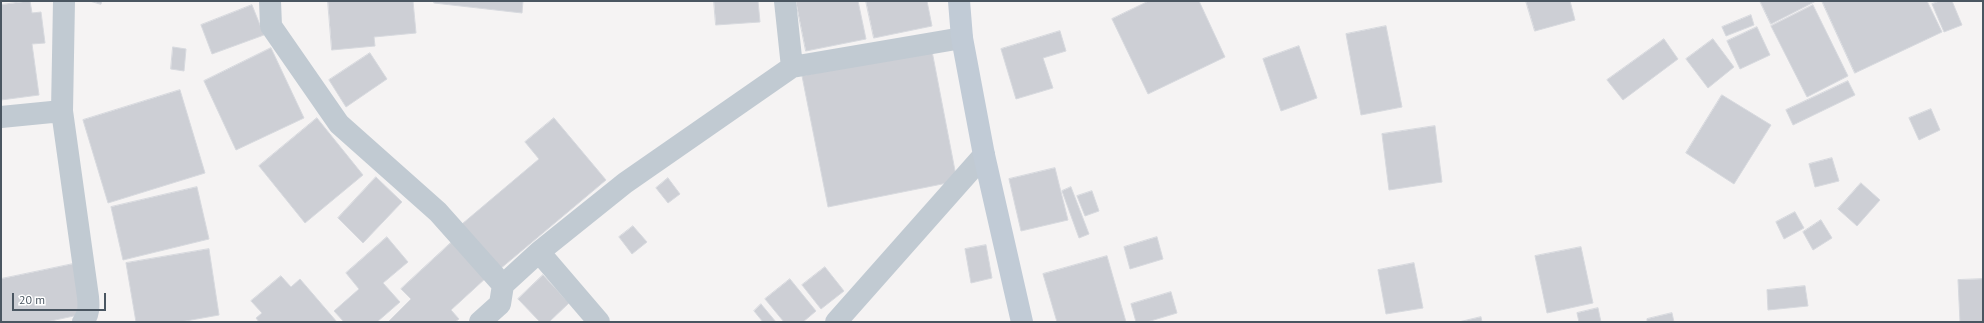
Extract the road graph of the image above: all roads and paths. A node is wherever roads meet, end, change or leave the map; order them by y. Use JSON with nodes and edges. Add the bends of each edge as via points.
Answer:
{"nodes":[{"id":1,"x":64,"y":1,"type":"edge"},
{"id":2,"x":270,"y":1,"type":"edge"},
{"id":3,"x":785,"y":1,"type":"edge"},
{"id":4,"x":959,"y":1,"type":"edge"},
{"id":5,"x":962,"y":38,"type":"junction"},
{"id":6,"x":792,"y":67,"type":"junction"},
{"id":7,"x":62,"y":111,"type":"junction"},
{"id":8,"x":1,"y":116,"type":"edge"},
{"id":9,"x":984,"y":155,"type":"junction"},
{"id":10,"x":539,"y":252,"type":"junction"},
{"id":11,"x":503,"y":284,"type":"junction"},
{"id":12,"x":839,"y":321,"type":"edge"},
{"id":13,"x":83,"y":322,"type":"edge"},
{"id":14,"x":480,"y":322,"type":"edge"},
{"id":15,"x":599,"y":322,"type":"edge"},
{"id":16,"x":1022,"y":322,"type":"edge"}],
"edges":[{"from":1,"to":7,"type":"street"},
{"from":2,"to":11,"type":"street","via":[[271,26],[340,124],[438,212]]},
{"from":3,"to":6,"type":"street"},
{"from":4,"to":5,"type":"main road"},
{"from":5,"to":6,"type":"street"},
{"from":5,"to":9,"type":"main road"},
{"from":6,"to":10,"type":"street","via":[[625,183]]},
{"from":7,"to":8,"type":"street"},
{"from":7,"to":13,"type":"street","via":[[88,297],[89,308]]},
{"from":9,"to":12,"type":"street"},
{"from":9,"to":16,"type":"main road"},
{"from":10,"to":11,"type":"street"},
{"from":10,"to":15,"type":"street"},
{"from":11,"to":14,"type":"street","via":[[500,304]]}]}
